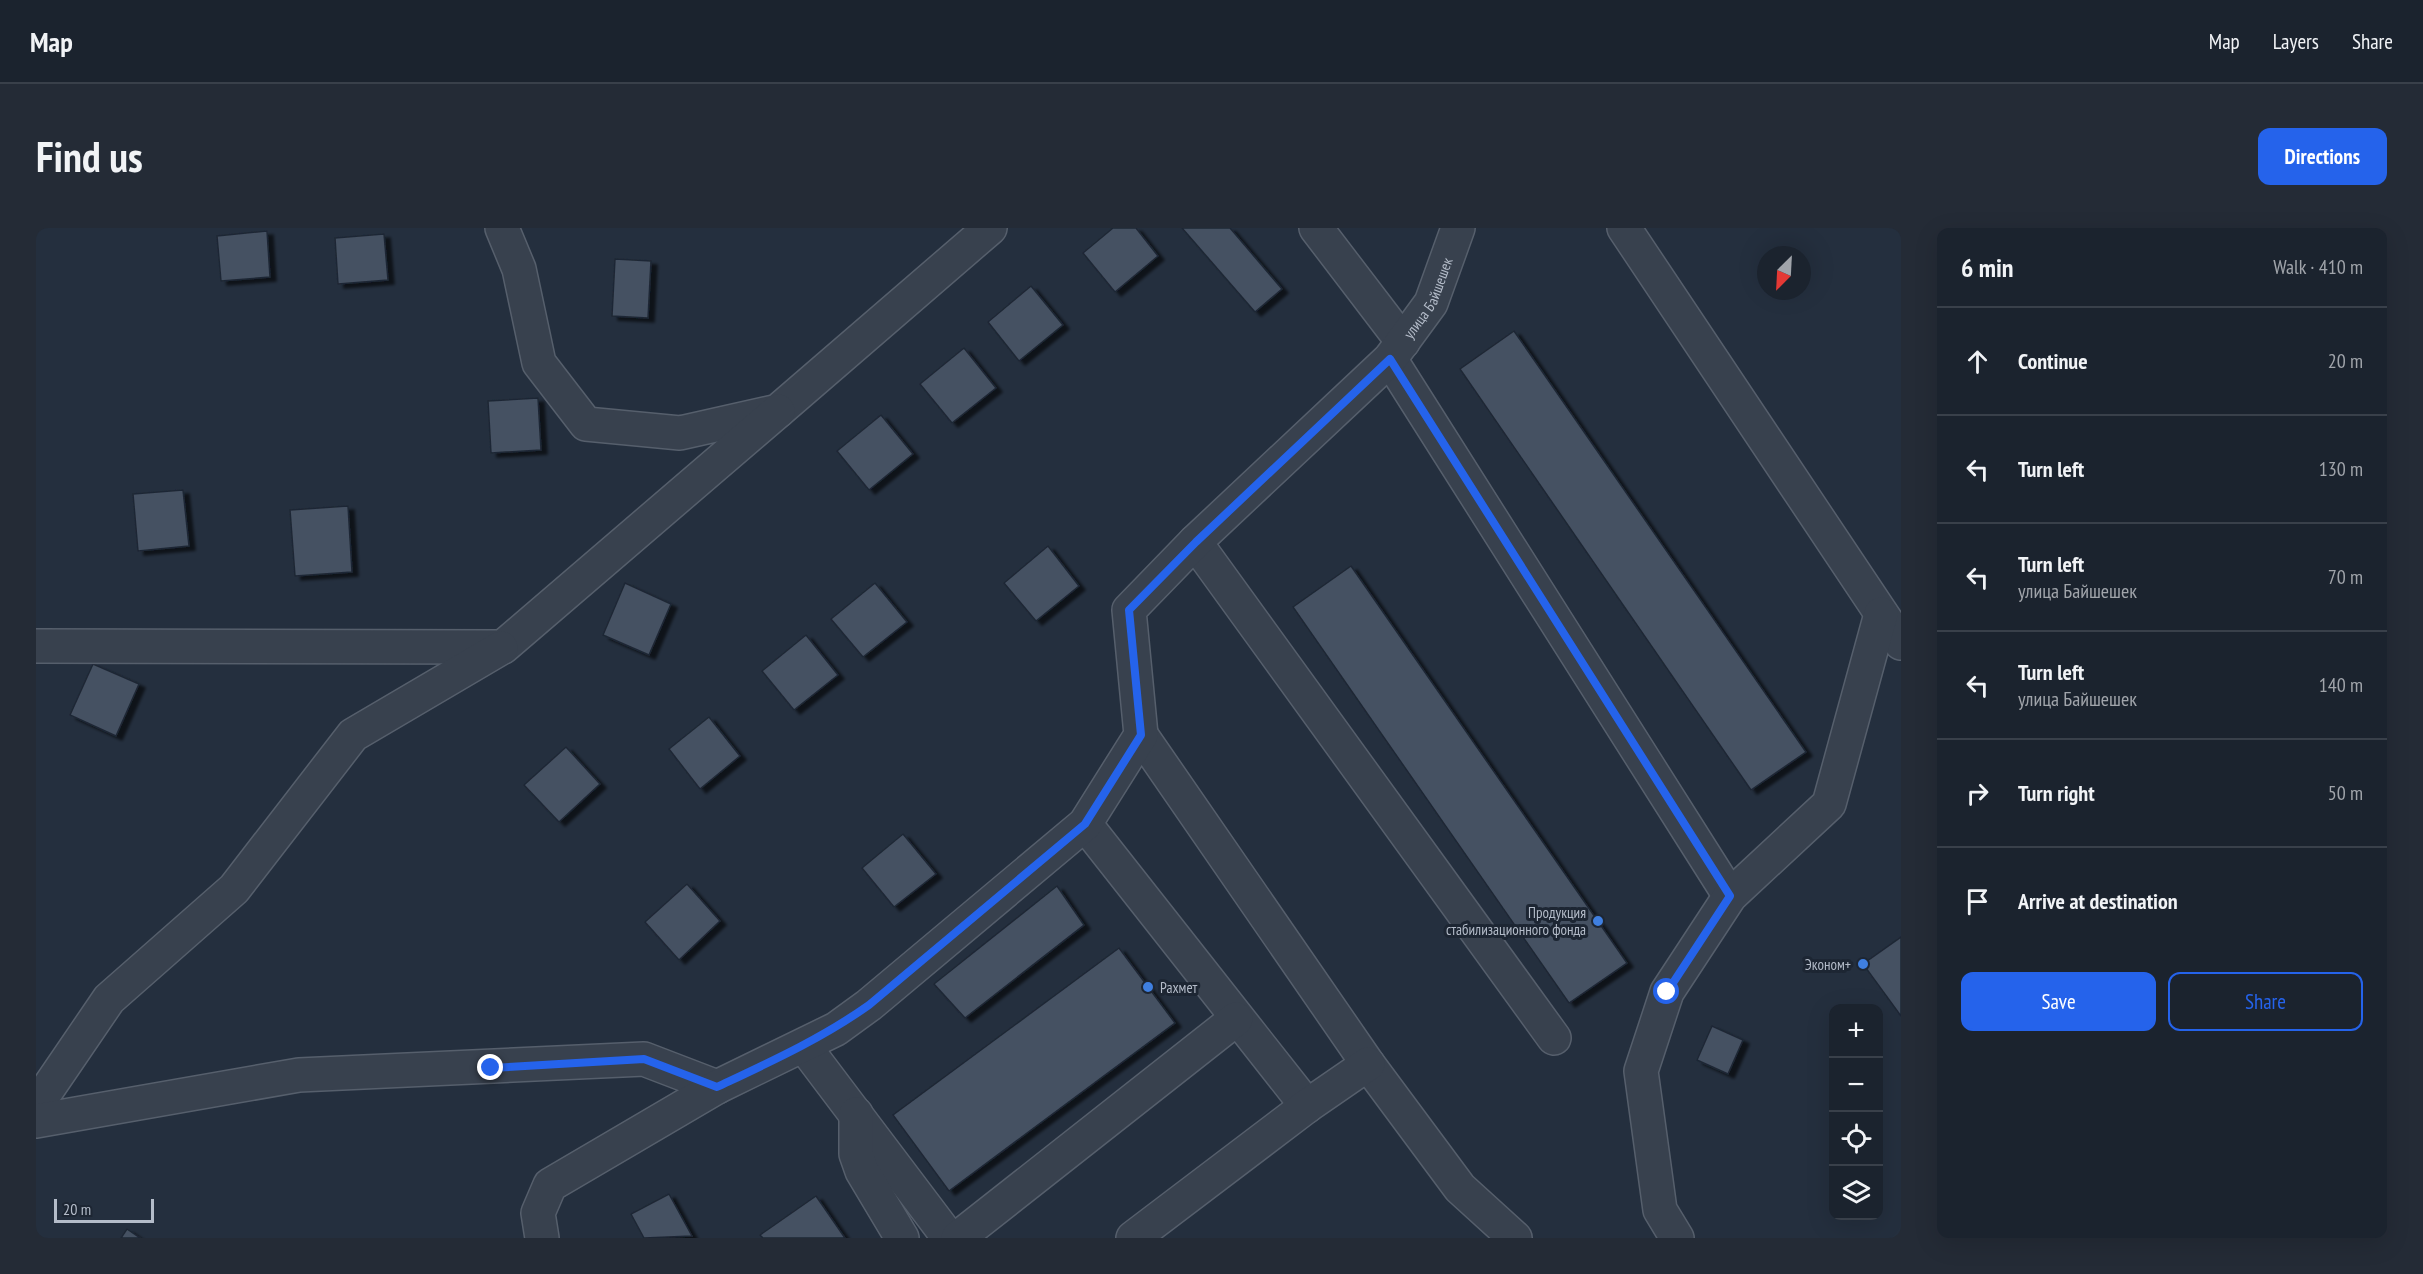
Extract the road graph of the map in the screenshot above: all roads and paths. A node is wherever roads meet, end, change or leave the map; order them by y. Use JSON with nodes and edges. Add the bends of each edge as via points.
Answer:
{"nodes":[{"id":1,"x":502,"y":228,"type":"edge"},
{"id":2,"x":990,"y":228,"type":"edge"},
{"id":3,"x":1316,"y":228,"type":"edge"},
{"id":4,"x":1458,"y":228,"type":"edge"},
{"id":5,"x":1624,"y":228,"type":"edge"},
{"id":6,"x":1396,"y":350,"type":"junction"},
{"id":7,"x":778,"y":411,"type":"junction"},
{"id":8,"x":1196,"y":542,"type":"junction"},
{"id":9,"x":1881,"y":614,"type":"junction"},
{"id":10,"x":1901,"y":643,"type":"edge"},
{"id":11,"x":36,"y":646,"type":"edge"},
{"id":12,"x":503,"y":647,"type":"junction"},
{"id":13,"x":1141,"y":735,"type":"junction"},
{"id":14,"x":1085,"y":824,"type":"junction"},
{"id":15,"x":1730,"y":896,"type":"junction"},
{"id":16,"x":1236,"y":1019,"type":"junction"},
{"id":17,"x":1554,"y":1038,"type":"dead end"},
{"id":18,"x":804,"y":1046,"type":"junction"},
{"id":19,"x":1368,"y":1064,"type":"junction"},
{"id":20,"x":717,"y":1087,"type":"junction"},
{"id":21,"x":36,"y":1106,"type":"edge"},
{"id":22,"x":1306,"y":1106,"type":"junction"},
{"id":23,"x":856,"y":1114,"type":"junction"},
{"id":24,"x":36,"y":1121,"type":"edge"},
{"id":25,"x":542,"y":1238,"type":"edge"},
{"id":26,"x":902,"y":1238,"type":"edge"},
{"id":27,"x":949,"y":1238,"type":"edge"},
{"id":28,"x":958,"y":1238,"type":"edge"},
{"id":29,"x":1133,"y":1238,"type":"edge"},
{"id":30,"x":1515,"y":1238,"type":"edge"},
{"id":31,"x":1677,"y":1238,"type":"edge"}],
"edges":[{"from":1,"to":7,"type":"street","via":[[519,269],[538,363],[586,424],[680,433]]},
{"from":2,"to":7,"type":"street"},
{"from":3,"to":6,"type":"street"},
{"from":4,"to":6,"type":"street","name":"улица Байшешек","via":[[1431,303]]},
{"from":5,"to":9,"type":"street"},
{"from":6,"to":8,"type":"street","name":"улица Байшешек"},
{"from":6,"to":15,"type":"street"},
{"from":7,"to":12,"type":"street"},
{"from":8,"to":13,"type":"street","name":"улица Байшешек","via":[[1129,610]]},
{"from":8,"to":17,"type":"street"},
{"from":9,"to":10,"type":"street"},
{"from":9,"to":15,"type":"street","via":[[1829,804]]},
{"from":11,"to":12,"type":"street"},
{"from":12,"to":21,"type":"street","via":[[353,735],[234,889],[109,999]]},
{"from":13,"to":14,"type":"street"},
{"from":13,"to":19,"type":"street"},
{"from":14,"to":16,"type":"street"},
{"from":14,"to":18,"type":"street","via":[[869,1005]]},
{"from":15,"to":31,"type":"street","via":[[1667,992],[1641,1071],[1660,1210]]},
{"from":16,"to":22,"type":"street"},
{"from":16,"to":28,"type":"street"},
{"from":18,"to":20,"type":"street"},
{"from":18,"to":23,"type":"street"},
{"from":19,"to":22,"type":"street"},
{"from":19,"to":30,"type":"street","via":[[1460,1188]]},
{"from":20,"to":24,"type":"street","via":[[644,1059],[299,1075]]},
{"from":20,"to":25,"type":"street","via":[[550,1185],[538,1213]]},
{"from":22,"to":29,"type":"street"},
{"from":23,"to":26,"type":"street","via":[[856,1154],[862,1171]]},
{"from":23,"to":27,"type":"street"}]}
